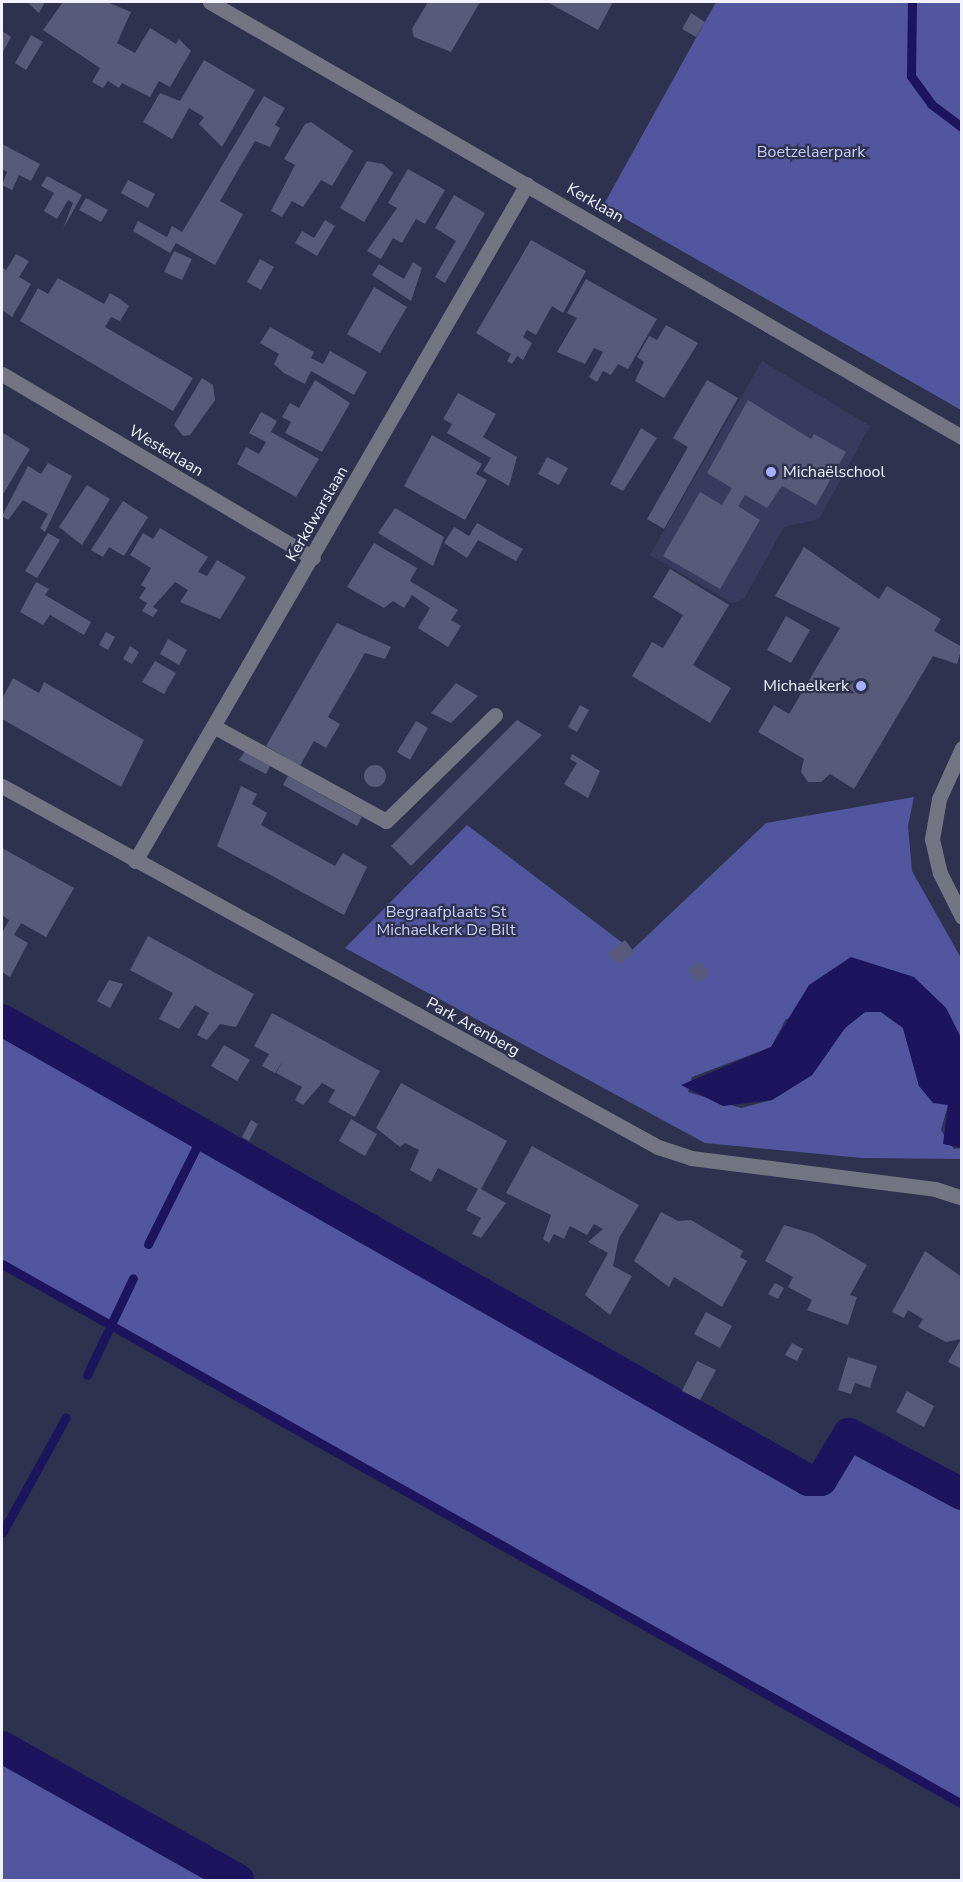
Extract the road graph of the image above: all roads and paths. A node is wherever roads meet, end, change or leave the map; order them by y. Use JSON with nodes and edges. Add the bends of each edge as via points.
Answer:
{"nodes":[{"id":1,"x":210,"y":2,"type":"edge"},
{"id":2,"x":527,"y":184,"type":"junction"},
{"id":3,"x":2,"y":374,"type":"edge"},
{"id":4,"x":962,"y":436,"type":"edge"},
{"id":5,"x":313,"y":558,"type":"junction"},
{"id":6,"x":495,"y":715,"type":"dead end"},
{"id":7,"x":215,"y":728,"type":"junction"},
{"id":8,"x":962,"y":747,"type":"edge"},
{"id":9,"x":2,"y":786,"type":"edge"},
{"id":10,"x":135,"y":861,"type":"junction"},
{"id":11,"x":962,"y":917,"type":"edge"},
{"id":12,"x":962,"y":1198,"type":"edge"}],
"edges":[{"from":1,"to":2,"type":"street","name":"Kerklaan"},
{"from":2,"to":4,"type":"street","name":"Kerklaan"},
{"from":2,"to":5,"type":"street","name":"Kerkdwarslaan"},
{"from":3,"to":5,"type":"street","name":"Westerlaan"},
{"from":5,"to":7,"type":"street","name":"Kerkdwarslaan"},
{"from":6,"to":7,"type":"street","via":[[386,821]]},
{"from":7,"to":10,"type":"street","name":"Kerkdwarslaan"},
{"from":8,"to":11,"type":"street","via":[[939,799],[932,839],[940,873]]},
{"from":9,"to":10,"type":"street","name":"Park Arenberg"},
{"from":10,"to":12,"type":"street","name":"Park Arenberg","via":[[658,1147],[691,1158],[935,1189]]}]}
